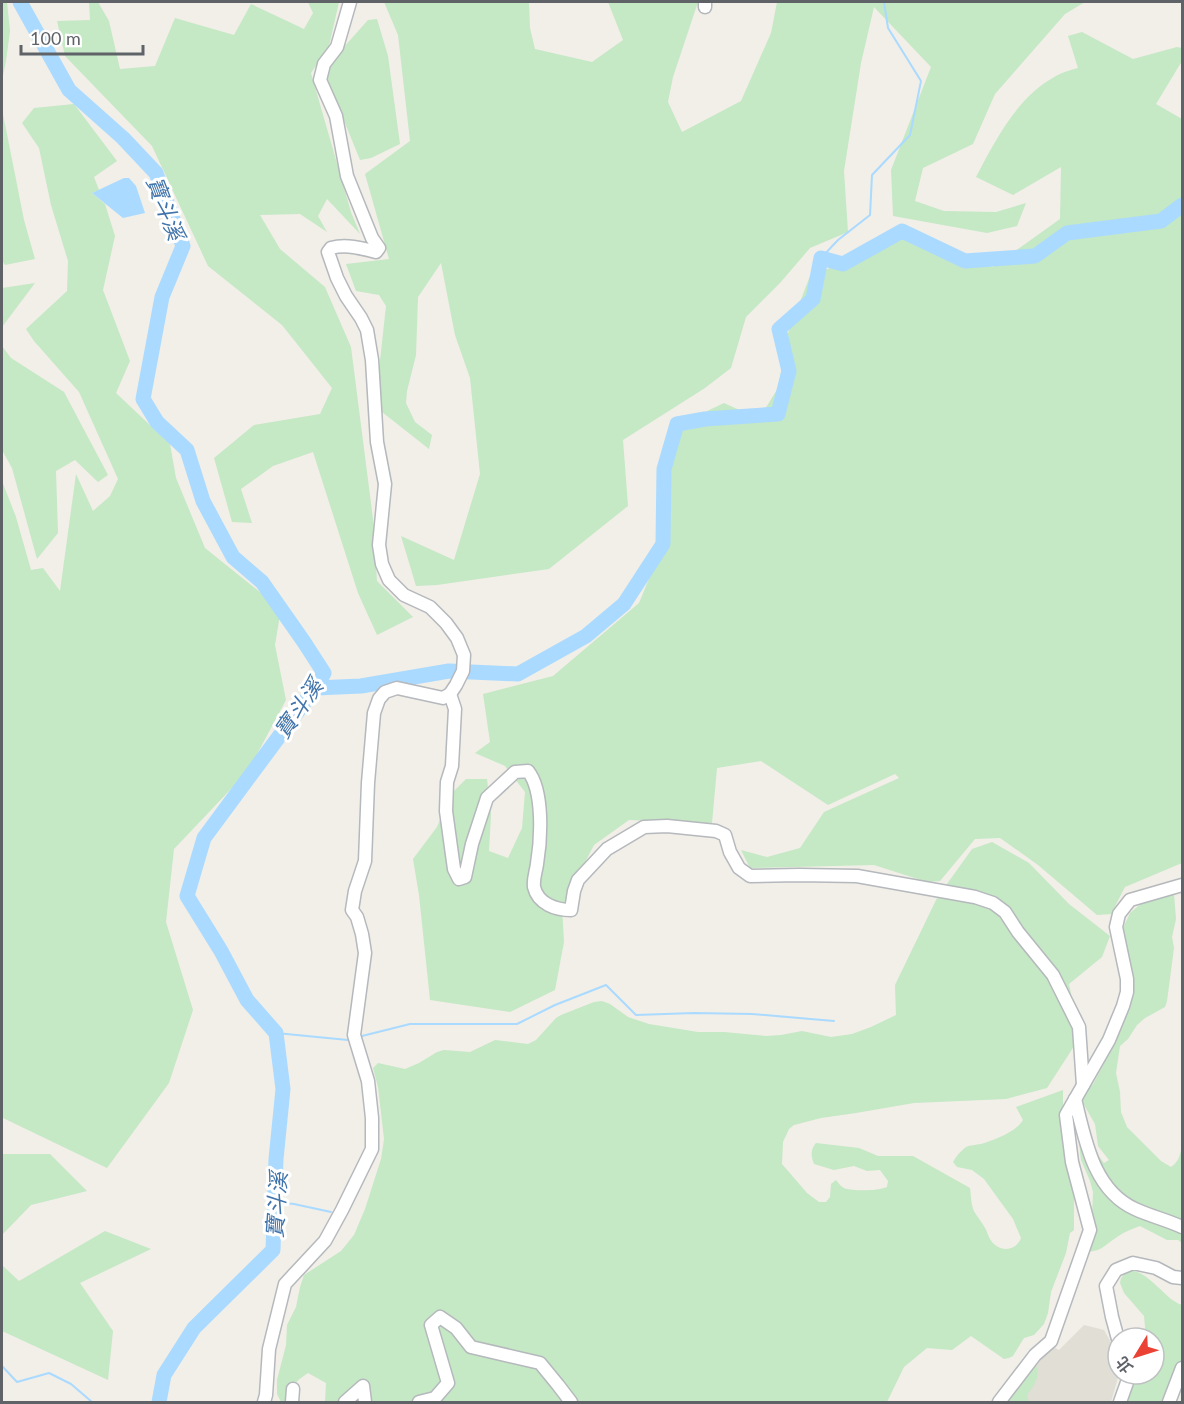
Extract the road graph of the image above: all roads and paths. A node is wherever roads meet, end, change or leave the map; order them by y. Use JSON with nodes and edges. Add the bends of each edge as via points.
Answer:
{"nodes":[{"id":1,"x":350,"y":2,"type":"edge"},
{"id":2,"x":450,"y":694,"type":"junction"},
{"id":3,"x":1182,"y":885,"type":"edge"},
{"id":4,"x":1083,"y":1085,"type":"junction"},
{"id":5,"x":1075,"y":1099,"type":"junction"},
{"id":6,"x":1182,"y":1227,"type":"edge"},
{"id":7,"x":1182,"y":1278,"type":"edge"},
{"id":8,"x":1114,"y":1326,"type":"edge"},
{"id":9,"x":1182,"y":1368,"type":"edge"},
{"id":10,"x":1126,"y":1386,"type":"edge"},
{"id":11,"x":293,"y":1389,"type":"dead end"},
{"id":12,"x":264,"y":1402,"type":"edge"},
{"id":13,"x":292,"y":1402,"type":"edge"},
{"id":14,"x":345,"y":1402,"type":"edge"},
{"id":15,"x":365,"y":1402,"type":"edge"},
{"id":16,"x":419,"y":1402,"type":"edge"},
{"id":17,"x":570,"y":1402,"type":"edge"},
{"id":18,"x":999,"y":1402,"type":"edge"},
{"id":19,"x":1120,"y":1402,"type":"edge"},
{"id":20,"x":1169,"y":1402,"type":"edge"}],
"edges":[{"from":1,"to":2,"type":"street","via":[[337,48],[324,64],[320,80],[336,116],[347,176],[379,249],[376,252],[339,246],[328,252],[337,278],[367,330],[377,442],[385,484],[379,545],[382,564],[389,580],[404,595],[430,607],[457,638],[464,655],[463,671]]},
{"from":2,"to":4,"type":"street","via":[[455,709],[446,811],[454,869],[459,879],[465,877],[487,798],[515,772],[528,771],[537,791],[540,818],[535,891],[542,900],[562,910],[571,910],[578,880],[607,849],[644,826],[725,835],[739,868],[750,876],[856,876],[975,897],[1005,912],[1053,975],[1080,1027]]},
{"from":2,"to":12,"type":"street","via":[[442,698],[396,688],[385,692],[374,713],[365,861],[352,910],[365,953],[354,1035],[368,1081],[372,1149],[325,1241],[285,1284],[269,1349]]},
{"from":3,"to":4,"type":"street","via":[[1130,900],[1119,914],[1116,927],[1127,992],[1108,1040]]},
{"from":4,"to":5,"type":"street"},
{"from":5,"to":6,"type":"street","via":[[1087,1148],[1102,1181],[1133,1208]]},
{"from":5,"to":18,"type":"street","via":[[1066,1115],[1070,1150],[1090,1230],[1051,1341],[1035,1354]]},
{"from":7,"to":8,"type":"street","via":[[1133,1263],[1116,1270],[1106,1286]]},
{"from":9,"to":20,"type":"street"},
{"from":10,"to":19,"type":"street"},
{"from":11,"to":13,"type":"street"},
{"from":14,"to":15,"type":"street","via":[[363,1386]]},
{"from":16,"to":17,"type":"street","via":[[435,1398],[448,1383],[431,1325],[440,1317],[456,1328],[471,1347],[540,1363]]}]}
